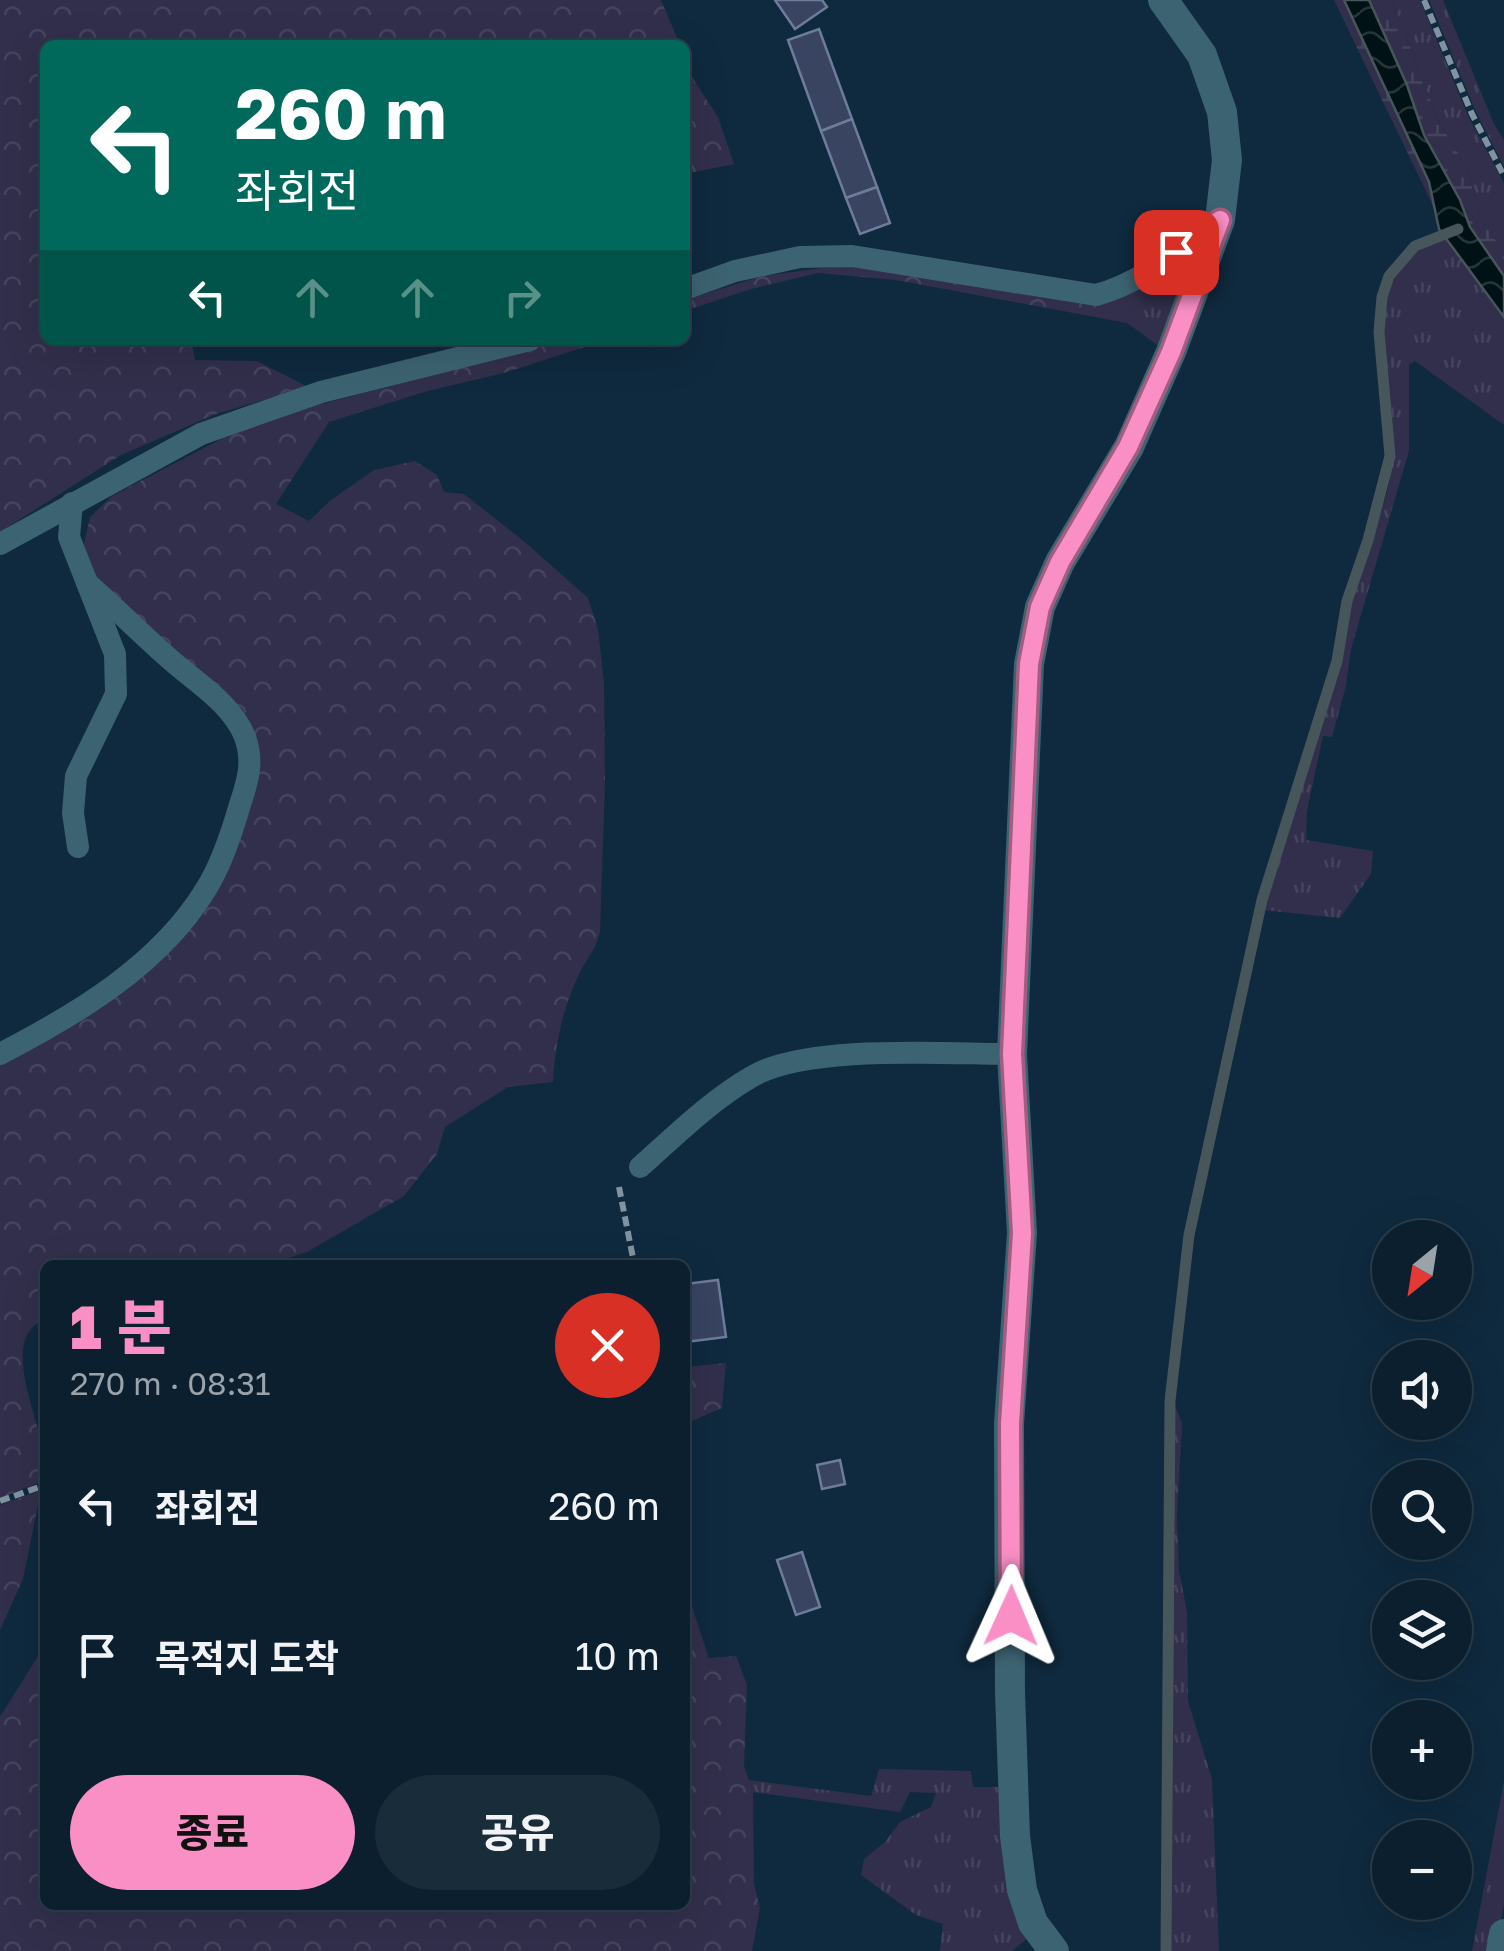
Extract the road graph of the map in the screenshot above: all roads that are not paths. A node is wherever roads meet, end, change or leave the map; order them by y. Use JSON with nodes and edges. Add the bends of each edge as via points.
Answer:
{"nodes":[{"id":1,"x":1163,"y":0,"type":"edge"},
{"id":2,"x":1220,"y":220,"type":"junction"},
{"id":3,"x":690,"y":287,"type":"edge"},
{"id":4,"x":510,"y":345,"type":"edge"},
{"id":5,"x":72,"y":503,"type":"junction"},
{"id":6,"x":0,"y":544,"type":"edge"},
{"id":7,"x":88,"y":583,"type":"junction"},
{"id":8,"x":78,"y":847,"type":"dead end"},
{"id":9,"x":0,"y":1054,"type":"edge"},
{"id":10,"x":1012,"y":1054,"type":"junction"},
{"id":11,"x":640,"y":1167,"type":"road end"},
{"id":12,"x":1504,"y":1934,"type":"edge"},
{"id":13,"x":1054,"y":1951,"type":"edge"},
{"id":14,"x":1501,"y":1951,"type":"edge"}],
"edges":[{"from":1,"to":2,"type":"street","via":[[1202,55],[1222,112]]},
{"from":2,"to":3,"type":"lane","via":[[1154,269],[1096,295],[852,256],[800,257]]},
{"from":2,"to":10,"type":"street","via":[[1128,447],[1040,607],[1029,664]]},
{"from":4,"to":5,"type":"lane","via":[[322,392],[202,434]]},
{"from":5,"to":6,"type":"lane"},
{"from":5,"to":7,"type":"lane","via":[[69,537]]},
{"from":7,"to":8,"type":"lane","via":[[115,654],[116,694],[76,776]]},
{"from":7,"to":9,"type":"lane","via":[[222,703],[244,736],[251,769],[227,846],[206,890],[177,926],[102,994]]},
{"from":10,"to":11,"type":"lane","via":[[805,1059],[757,1073],[710,1104]]},
{"from":10,"to":13,"type":"street","via":[[1022,1233],[1010,1424],[1015,1836],[1027,1906]]},
{"from":12,"to":14,"type":"street"}]}
